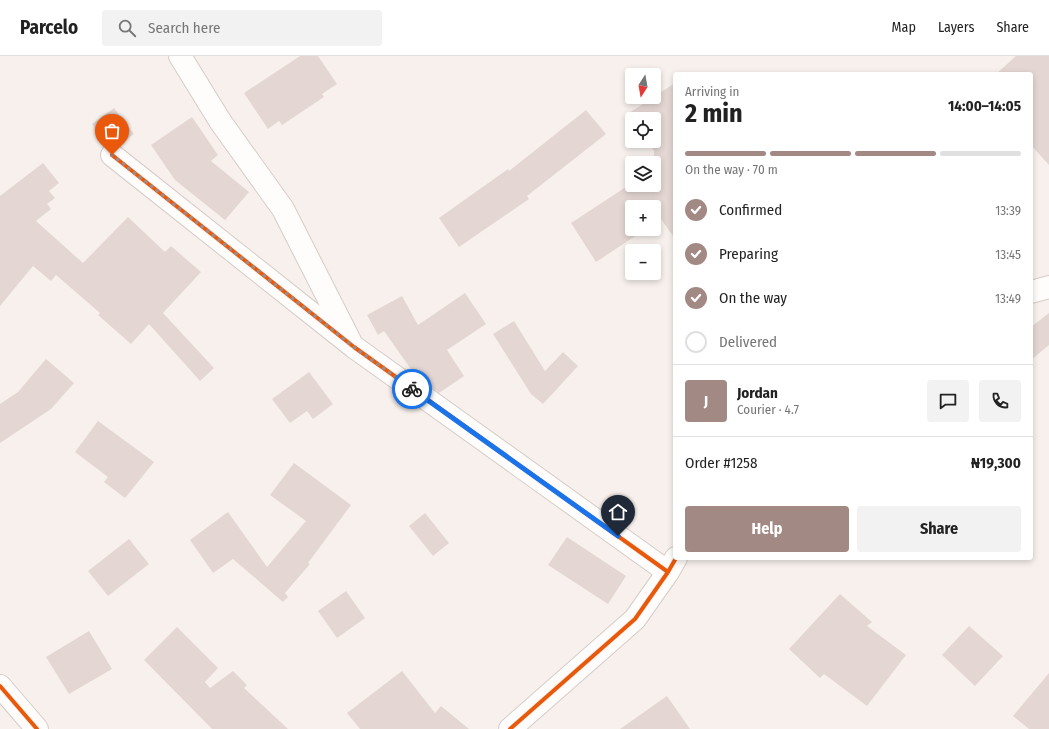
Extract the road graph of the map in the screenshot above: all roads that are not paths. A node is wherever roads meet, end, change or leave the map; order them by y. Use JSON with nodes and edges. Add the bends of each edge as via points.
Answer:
{"nodes":[{"id":1,"x":180,"y":56,"type":"edge"},
{"id":2,"x":112,"y":155,"type":"dead end"},
{"id":3,"x":1049,"y":287,"type":"edge"},
{"id":4,"x":1033,"y":291,"type":"edge"},
{"id":5,"x":354,"y":347,"type":"junction"},
{"id":6,"x":672,"y":565,"type":"edge"},
{"id":7,"x":0,"y":686,"type":"edge"},
{"id":8,"x":37,"y":729,"type":"edge"},
{"id":9,"x":510,"y":729,"type":"edge"}],
"edges":[{"from":1,"to":5,"type":"street","via":[[220,121],[283,209]]},
{"from":2,"to":5,"type":"street"},
{"from":3,"to":4,"type":"street"},
{"from":5,"to":6,"type":"street"},
{"from":6,"to":9,"type":"street","via":[[635,619]]},
{"from":7,"to":8,"type":"street"}]}
